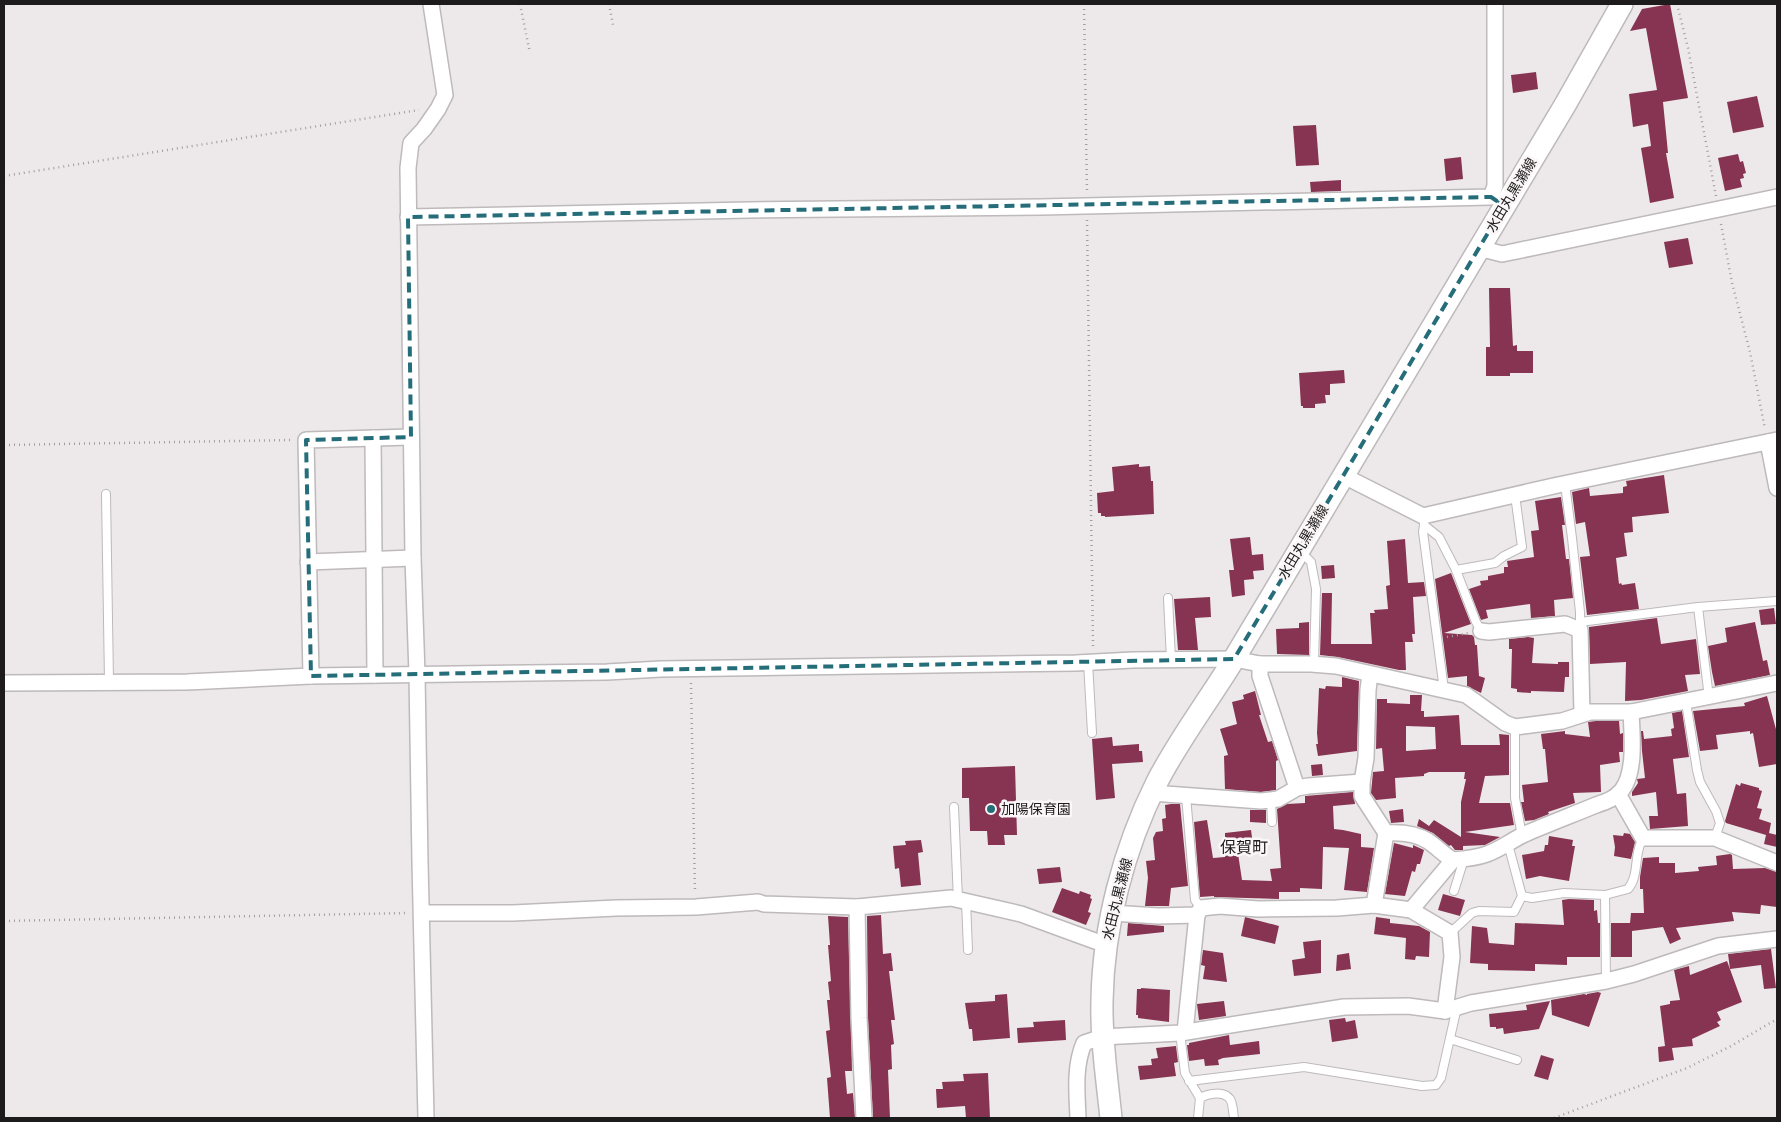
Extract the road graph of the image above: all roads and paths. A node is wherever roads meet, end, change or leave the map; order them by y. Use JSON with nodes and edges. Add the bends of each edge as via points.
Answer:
{"nodes":[{"id":1,"x":431,"y":4,"type":"edge"},
{"id":2,"x":520,"y":4,"type":"edge"},
{"id":3,"x":610,"y":4,"type":"edge"},
{"id":4,"x":1084,"y":4,"type":"edge"},
{"id":5,"x":1495,"y":4,"type":"edge"},
{"id":6,"x":1622,"y":4,"type":"edge"},
{"id":7,"x":1677,"y":4,"type":"edge"},
{"id":8,"x":613,"y":25,"type":"dead end"},
{"id":9,"x":530,"y":53,"type":"dead end"},
{"id":10,"x":438,"y":109,"type":"junction"},
{"id":11,"x":4,"y":176,"type":"edge"},
{"id":12,"x":1777,"y":197,"type":"edge"},
{"id":13,"x":1498,"y":202,"type":"junction"},
{"id":14,"x":1087,"y":206,"type":"junction"},
{"id":15,"x":1718,"y":210,"type":"junction"},
{"id":16,"x":408,"y":217,"type":"junction"},
{"id":17,"x":1479,"y":248,"type":"junction"},
{"id":18,"x":411,"y":437,"type":"junction"},
{"id":19,"x":373,"y":438,"type":"junction"},
{"id":20,"x":306,"y":440,"type":"junction"},
{"id":21,"x":1772,"y":441,"type":"edge"},
{"id":22,"x":4,"y":445,"type":"edge"},
{"id":23,"x":1342,"y":476,"type":"junction"},
{"id":24,"x":1565,"y":484,"type":"junction"},
{"id":25,"x":1777,"y":488,"type":"edge"},
{"id":26,"x":106,"y":494,"type":"dead end"},
{"id":27,"x":1515,"y":495,"type":"junction"},
{"id":28,"x":1423,"y":520,"type":"junction"},
{"id":29,"x":1299,"y":549,"type":"junction"},
{"id":30,"x":413,"y":558,"type":"junction"},
{"id":31,"x":375,"y":560,"type":"junction"},
{"id":32,"x":308,"y":562,"type":"junction"},
{"id":33,"x":1456,"y":570,"type":"junction"},
{"id":34,"x":1168,"y":598,"type":"dead end"},
{"id":35,"x":1777,"y":601,"type":"edge"},
{"id":36,"x":1698,"y":608,"type":"junction"},
{"id":37,"x":1580,"y":626,"type":"junction"},
{"id":38,"x":1481,"y":631,"type":"junction"},
{"id":39,"x":1438,"y":639,"type":"junction"},
{"id":40,"x":1234,"y":659,"type":"junction"},
{"id":41,"x":1172,"y":660,"type":"junction"},
{"id":42,"x":1091,"y":662,"type":"junction"},
{"id":43,"x":1260,"y":664,"type":"junction"},
{"id":44,"x":1314,"y":664,"type":"junction"},
{"id":45,"x":691,"y":669,"type":"junction"},
{"id":46,"x":417,"y":674,"type":"junction"},
{"id":47,"x":1370,"y":674,"type":"junction"},
{"id":48,"x":375,"y":675,"type":"junction"},
{"id":49,"x":311,"y":676,"type":"junction"},
{"id":50,"x":109,"y":681,"type":"junction"},
{"id":51,"x":4,"y":683,"type":"edge"},
{"id":52,"x":1777,"y":683,"type":"edge"},
{"id":53,"x":1444,"y":690,"type":"junction"},
{"id":54,"x":1709,"y":698,"type":"junction"},
{"id":55,"x":1686,"y":702,"type":"junction"},
{"id":56,"x":1631,"y":712,"type":"junction"},
{"id":57,"x":1582,"y":714,"type":"junction"},
{"id":58,"x":1515,"y":727,"type":"junction"},
{"id":59,"x":1092,"y":733,"type":"dead end"},
{"id":60,"x":1362,"y":782,"type":"junction"},
{"id":61,"x":1297,"y":788,"type":"junction"},
{"id":62,"x":1152,"y":793,"type":"junction"},
{"id":63,"x":1618,"y":794,"type":"junction"},
{"id":64,"x":1186,"y":796,"type":"junction"},
{"id":65,"x":1271,"y":800,"type":"junction"},
{"id":66,"x":954,"y":807,"type":"dead end"},
{"id":67,"x":1272,"y":822,"type":"dead end"},
{"id":68,"x":1386,"y":833,"type":"junction"},
{"id":69,"x":1522,"y":836,"type":"junction"},
{"id":70,"x":1643,"y":838,"type":"junction"},
{"id":71,"x":1715,"y":838,"type":"junction"},
{"id":72,"x":1508,"y":844,"type":"junction"},
{"id":73,"x":1459,"y":859,"type":"junction"},
{"id":74,"x":1777,"y":863,"type":"edge"},
{"id":75,"x":1454,"y":891,"type":"dead end"},
{"id":76,"x":1605,"y":895,"type":"junction"},
{"id":77,"x":1522,"y":896,"type":"junction"},
{"id":78,"x":962,"y":900,"type":"junction"},
{"id":79,"x":1374,"y":905,"type":"junction"},
{"id":80,"x":696,"y":907,"type":"junction"},
{"id":81,"x":857,"y":907,"type":"junction"},
{"id":82,"x":1411,"y":910,"type":"junction"},
{"id":83,"x":1199,"y":911,"type":"junction"},
{"id":84,"x":422,"y":913,"type":"junction"},
{"id":85,"x":1112,"y":913,"type":"junction"},
{"id":86,"x":4,"y":921,"type":"edge"},
{"id":87,"x":1450,"y":933,"type":"junction"},
{"id":88,"x":1777,"y":939,"type":"edge"},
{"id":89,"x":1106,"y":945,"type":"junction"},
{"id":90,"x":968,"y":950,"type":"dead end"},
{"id":91,"x":1606,"y":981,"type":"junction"},
{"id":92,"x":1451,"y":1009,"type":"junction"},
{"id":93,"x":1777,"y":1019,"type":"edge"},
{"id":94,"x":1183,"y":1032,"type":"junction"},
{"id":95,"x":1102,"y":1037,"type":"junction"},
{"id":96,"x":1450,"y":1039,"type":"junction"},
{"id":97,"x":1517,"y":1060,"type":"dead end"},
{"id":98,"x":1188,"y":1081,"type":"junction"},
{"id":99,"x":1200,"y":1098,"type":"junction"},
{"id":100,"x":426,"y":1118,"type":"edge"},
{"id":101,"x":864,"y":1118,"type":"edge"},
{"id":102,"x":1078,"y":1118,"type":"edge"},
{"id":103,"x":1111,"y":1118,"type":"edge"},
{"id":104,"x":1198,"y":1118,"type":"edge"},
{"id":105,"x":1234,"y":1118,"type":"edge"},
{"id":106,"x":1554,"y":1118,"type":"edge"}],
"edges":[{"from":1,"to":10,"type":"street","via":[[445,95]]},
{"from":2,"to":9,"type":"path"},
{"from":3,"to":8,"type":"path"},
{"from":4,"to":14,"type":"path"},
{"from":5,"to":13,"type":"street","via":[[1495,186]]},
{"from":6,"to":13,"type":"main road","name":"水田丸黒瀬線","via":[[1564,105]]},
{"from":7,"to":15,"type":"path"},
{"from":10,"to":11,"type":"path"},
{"from":10,"to":16,"type":"street","via":[[411,143]]},
{"from":12,"to":15,"type":"street"},
{"from":13,"to":14,"type":"street"},
{"from":13,"to":17,"type":"main road","name":"水田丸黒瀬線"},
{"from":14,"to":16,"type":"street"},
{"from":14,"to":42,"type":"path"},
{"from":15,"to":17,"type":"street","via":[[1502,254]]},
{"from":15,"to":21,"type":"path","via":[[1732,283]]},
{"from":16,"to":18,"type":"street"},
{"from":17,"to":23,"type":"main road","name":"水田丸黒瀬線"},
{"from":18,"to":19,"type":"street"},
{"from":18,"to":30,"type":"street"},
{"from":19,"to":20,"type":"street"},
{"from":19,"to":31,"type":"street"},
{"from":20,"to":22,"type":"path"},
{"from":20,"to":32,"type":"street"},
{"from":21,"to":24,"type":"street"},
{"from":21,"to":25,"type":"street"},
{"from":23,"to":28,"type":"street"},
{"from":23,"to":29,"type":"main road","name":"水田丸黒瀬線"},
{"from":24,"to":27,"type":"street"},
{"from":24,"to":37,"type":"lane"},
{"from":26,"to":50,"type":"lane"},
{"from":27,"to":28,"type":"street"},
{"from":27,"to":33,"type":"lane","via":[[1522,547],[1495,563]]},
{"from":28,"to":33,"type":"lane","via":[[1439,537]]},
{"from":28,"to":39,"type":"lane"},
{"from":29,"to":40,"type":"main road","name":"水田丸黒瀬線"},
{"from":29,"to":44,"type":"lane","via":[[1314,570]]},
{"from":30,"to":31,"type":"street"},
{"from":30,"to":46,"type":"street"},
{"from":31,"to":32,"type":"street"},
{"from":31,"to":48,"type":"street"},
{"from":32,"to":49,"type":"street"},
{"from":33,"to":38,"type":"lane"},
{"from":34,"to":41,"type":"lane"},
{"from":35,"to":36,"type":"lane"},
{"from":36,"to":37,"type":"lane"},
{"from":36,"to":54,"type":"lane"},
{"from":37,"to":38,"type":"street","via":[[1565,624]]},
{"from":37,"to":57,"type":"street"},
{"from":38,"to":39,"type":"path"},
{"from":39,"to":53,"type":"lane"},
{"from":40,"to":41,"type":"street"},
{"from":40,"to":43,"type":"street"},
{"from":40,"to":62,"type":"main road","name":"水田丸黒瀬線"},
{"from":41,"to":42,"type":"street"},
{"from":42,"to":45,"type":"street"},
{"from":42,"to":59,"type":"lane"},
{"from":43,"to":44,"type":"street"},
{"from":43,"to":61,"type":"street","via":[[1260,676]]},
{"from":44,"to":47,"type":"street"},
{"from":45,"to":46,"type":"street"},
{"from":45,"to":80,"type":"path"},
{"from":46,"to":48,"type":"street"},
{"from":46,"to":84,"type":"street"},
{"from":47,"to":53,"type":"street"},
{"from":47,"to":60,"type":"street"},
{"from":48,"to":49,"type":"street"},
{"from":49,"to":50,"type":"street","via":[[187,682]]},
{"from":50,"to":51,"type":"street"},
{"from":52,"to":54,"type":"street"},
{"from":53,"to":58,"type":"street","via":[[1466,695]]},
{"from":54,"to":55,"type":"street"},
{"from":55,"to":56,"type":"street"},
{"from":55,"to":71,"type":"lane","via":[[1700,782],[1720,823]]},
{"from":56,"to":57,"type":"street"},
{"from":56,"to":63,"type":"street","via":[[1631,760],[1628,775]]},
{"from":57,"to":58,"type":"street","via":[[1562,721]]},
{"from":58,"to":69,"type":"lane","via":[[1515,798]]},
{"from":60,"to":61,"type":"street"},
{"from":60,"to":68,"type":"street","via":[[1362,796]]},
{"from":61,"to":65,"type":"street"},
{"from":62,"to":64,"type":"street"},
{"from":62,"to":85,"type":"main road","name":"水田丸黒瀬線","via":[[1124,866]]},
{"from":63,"to":69,"type":"street"},
{"from":63,"to":70,"type":"street"},
{"from":64,"to":65,"type":"street"},
{"from":64,"to":83,"type":"lane","via":[[1195,900]]},
{"from":65,"to":67,"type":"lane"},
{"from":66,"to":78,"type":"lane"},
{"from":68,"to":73,"type":"street","via":[[1416,835],[1446,856]]},
{"from":68,"to":79,"type":"street"},
{"from":69,"to":72,"type":"street"},
{"from":70,"to":71,"type":"street"},
{"from":70,"to":76,"type":"lane","via":[[1636,855],[1634,882],[1628,889]]},
{"from":71,"to":74,"type":"street"},
{"from":72,"to":73,"type":"street","via":[[1488,853]]},
{"from":72,"to":77,"type":"lane"},
{"from":73,"to":75,"type":"lane"},
{"from":73,"to":82,"type":"street"},
{"from":76,"to":77,"type":"lane"},
{"from":76,"to":91,"type":"lane"},
{"from":77,"to":87,"type":"lane","via":[[1514,912],[1472,913]]},
{"from":78,"to":81,"type":"street","via":[[928,899]]},
{"from":78,"to":89,"type":"street","via":[[1021,914]]},
{"from":78,"to":90,"type":"lane"},
{"from":79,"to":82,"type":"street"},
{"from":79,"to":83,"type":"street","via":[[1258,909],[1220,906]]},
{"from":80,"to":81,"type":"street","via":[[758,902]]},
{"from":80,"to":84,"type":"street"},
{"from":81,"to":101,"type":"street"},
{"from":82,"to":87,"type":"street"},
{"from":83,"to":85,"type":"street","via":[[1158,916]]},
{"from":83,"to":94,"type":"street"},
{"from":84,"to":86,"type":"path"},
{"from":84,"to":100,"type":"street"},
{"from":85,"to":89,"type":"main road","name":"水田丸黒瀬線"},
{"from":87,"to":92,"type":"street"},
{"from":88,"to":91,"type":"street","via":[[1718,946]]},
{"from":89,"to":95,"type":"main road","name":"水田丸黒瀬線"},
{"from":91,"to":92,"type":"street"},
{"from":92,"to":94,"type":"street","via":[[1344,1007]]},
{"from":92,"to":96,"type":"lane"},
{"from":93,"to":106,"type":"path","via":[[1687,1068]]},
{"from":94,"to":95,"type":"street"},
{"from":94,"to":98,"type":"lane"},
{"from":95,"to":102,"type":"street","via":[[1084,1043],[1078,1057]]},
{"from":95,"to":103,"type":"main road","name":"水田丸黒瀬線"},
{"from":96,"to":97,"type":"lane"},
{"from":96,"to":98,"type":"lane","via":[[1441,1078],[1436,1085],[1422,1086],[1304,1067]]},
{"from":98,"to":99,"type":"lane"},
{"from":99,"to":104,"type":"lane"},
{"from":99,"to":105,"type":"lane","via":[[1207,1094],[1226,1096],[1231,1100]]}]}
